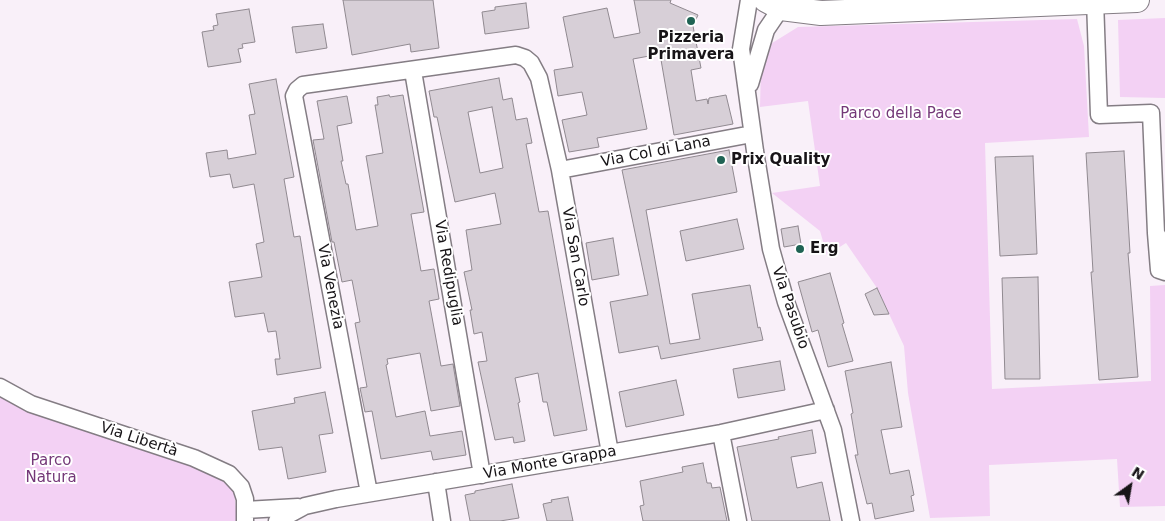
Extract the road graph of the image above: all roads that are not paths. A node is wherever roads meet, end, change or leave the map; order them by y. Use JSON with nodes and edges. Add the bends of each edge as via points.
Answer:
{"nodes":[{"id":1,"x":749,"y":0,"type":"edge"},
{"id":2,"x":1137,"y":0,"type":"edge"},
{"id":3,"x":1095,"y":1,"type":"edge"},
{"id":4,"x":774,"y":4,"type":"edge"},
{"id":5,"x":413,"y":70,"type":"junction"},
{"id":6,"x":748,"y":91,"type":"junction"},
{"id":7,"x":752,"y":134,"type":"junction"},
{"id":8,"x":560,"y":170,"type":"junction"},
{"id":9,"x":1156,"y":233,"type":"junction"},
{"id":10,"x":1165,"y":248,"type":"edge"},
{"id":11,"x":1165,"y":272,"type":"edge"},
{"id":12,"x":0,"y":388,"type":"edge"},
{"id":13,"x":826,"y":410,"type":"junction"},
{"id":14,"x":721,"y":433,"type":"junction"},
{"id":15,"x":610,"y":453,"type":"junction"},
{"id":16,"x":482,"y":475,"type":"junction"},
{"id":17,"x":436,"y":482,"type":"junction"},
{"id":18,"x":369,"y":493,"type":"junction"},
{"id":19,"x":305,"y":506,"type":"junction"},
{"id":20,"x":245,"y":515,"type":"edge"},
{"id":21,"x":277,"y":521,"type":"edge"},
{"id":22,"x":442,"y":521,"type":"edge"},
{"id":23,"x":738,"y":521,"type":"edge"},
{"id":24,"x":850,"y":521,"type":"edge"}],
"edges":[{"from":1,"to":6,"type":"street","name":"Via Pasubio","via":[[741,49]]},
{"from":2,"to":3,"type":"street"},
{"from":3,"to":4,"type":"street","via":[[821,12]]},
{"from":3,"to":9,"type":"street","via":[[1099,115],[1151,113]]},
{"from":4,"to":6,"type":"street"},
{"from":5,"to":8,"type":"street","name":"Via San Carlo","via":[[516,55],[525,58],[539,78]]},
{"from":5,"to":16,"type":"street","name":"Via Redipuglia"},
{"from":5,"to":18,"type":"street","name":"Via Venezia","via":[[303,85],[294,96]]},
{"from":6,"to":7,"type":"street","name":"Via Pasubio"},
{"from":7,"to":8,"type":"street","name":"Via Col di Lana"},
{"from":7,"to":13,"type":"street","name":"Via Pasubio","via":[[771,249],[786,302]]},
{"from":8,"to":15,"type":"street","name":"Via San Carlo"},
{"from":9,"to":10,"type":"street"},
{"from":9,"to":11,"type":"street","via":[[1159,270]]},
{"from":12,"to":20,"type":"street","name":"Via Libertà","via":[[31,404],[194,458],[230,474],[241,487]]},
{"from":13,"to":14,"type":"street","name":"Via Monte Grappa"},
{"from":13,"to":24,"type":"street","name":"Via Pasubio","via":[[834,430]]},
{"from":14,"to":15,"type":"street","name":"Via Monte Grappa"},
{"from":14,"to":23,"type":"street"},
{"from":15,"to":16,"type":"street","name":"Via Monte Grappa"},
{"from":16,"to":17,"type":"street","name":"Via Monte Grappa"},
{"from":17,"to":18,"type":"street","name":"Via Monte Grappa"},
{"from":17,"to":22,"type":"street"},
{"from":18,"to":19,"type":"street","name":"Via Monte Grappa"},
{"from":19,"to":20,"type":"street"},
{"from":19,"to":21,"type":"street","name":"Via Monte Grappa"}]}
